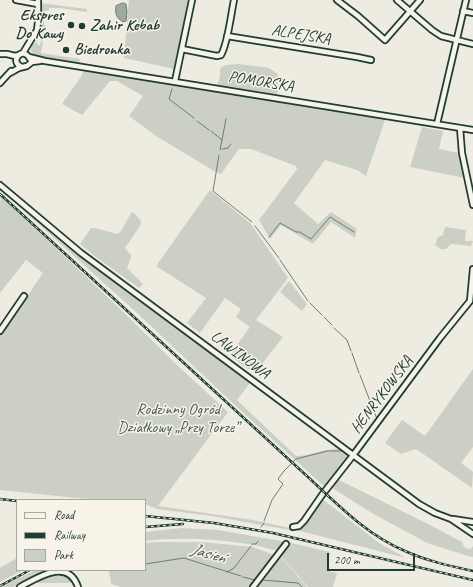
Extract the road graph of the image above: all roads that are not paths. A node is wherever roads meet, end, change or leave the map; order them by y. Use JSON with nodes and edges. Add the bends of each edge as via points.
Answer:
{"nodes":[{"id":1,"x":16,"y":0,"type":"edge"},
{"id":2,"x":192,"y":0,"type":"edge"},
{"id":3,"x":234,"y":0,"type":"edge"},
{"id":4,"x":337,"y":0,"type":"edge"},
{"id":5,"x":397,"y":0,"type":"edge"},
{"id":6,"x":420,"y":0,"type":"edge"},
{"id":7,"x":466,"y":0,"type":"edge"},
{"id":8,"x":38,"y":2,"type":"edge"},
{"id":9,"x":410,"y":11,"type":"junction"},
{"id":10,"x":463,"y":11,"type":"junction"},
{"id":11,"x":473,"y":13,"type":"edge"},
{"id":12,"x":227,"y":36,"type":"junction"},
{"id":13,"x":456,"y":40,"type":"junction"},
{"id":14,"x":29,"y":44,"type":"junction"},
{"id":15,"x":473,"y":44,"type":"edge"},
{"id":16,"x":182,"y":49,"type":"junction"},
{"id":17,"x":1,"y":54,"type":"edge"},
{"id":18,"x":20,"y":54,"type":"junction"},
{"id":19,"x":28,"y":56,"type":"junction"},
{"id":20,"x":371,"y":60,"type":"dead end"},
{"id":21,"x":45,"y":61,"type":"junction"},
{"id":22,"x":16,"y":62,"type":"junction"},
{"id":23,"x":29,"y":64,"type":"junction"},
{"id":24,"x":22,"y":68,"type":"junction"},
{"id":25,"x":10,"y":73,"type":"junction"},
{"id":26,"x":175,"y":81,"type":"junction"},
{"id":27,"x":0,"y":83,"type":"edge"},
{"id":28,"x":437,"y":124,"type":"junction"},
{"id":29,"x":460,"y":128,"type":"junction"},
{"id":30,"x":473,"y":130,"type":"edge"},
{"id":31,"x":0,"y":185,"type":"edge"},
{"id":32,"x":473,"y":206,"type":"edge"},
{"id":33,"x":473,"y":269,"type":"edge"},
{"id":34,"x":24,"y":296,"type":"dead end"},
{"id":35,"x":0,"y":331,"type":"edge"},
{"id":36,"x":353,"y":455,"type":"junction"},
{"id":37,"x":451,"y":518,"type":"junction"},
{"id":38,"x":473,"y":522,"type":"edge"},
{"id":39,"x":294,"y":527,"type":"dead end"},
{"id":40,"x":473,"y":534,"type":"edge"},
{"id":41,"x":286,"y":544,"type":"dead end"},
{"id":42,"x":20,"y":587,"type":"edge"},
{"id":43,"x":78,"y":587,"type":"edge"},
{"id":44,"x":253,"y":587,"type":"edge"}],
"edges":[{"from":1,"to":8,"type":"street"},
{"from":2,"to":16,"type":"street"},
{"from":3,"to":12,"type":"street"},
{"from":4,"to":9,"type":"street","via":[[385,40]]},
{"from":5,"to":9,"type":"street"},
{"from":6,"to":9,"type":"street"},
{"from":7,"to":10,"type":"street"},
{"from":8,"to":14,"type":"street","via":[[38,27]]},
{"from":9,"to":13,"type":"street","via":[[437,33]]},
{"from":10,"to":11,"type":"street"},
{"from":10,"to":13,"type":"street"},
{"from":12,"to":16,"type":"street","via":[[222,54],[219,56]]},
{"from":12,"to":20,"type":"street","name":"ALPEJSKA"},
{"from":13,"to":15,"type":"street"},
{"from":13,"to":28,"type":"street"},
{"from":14,"to":18,"type":"street"},
{"from":14,"to":19,"type":"street"},
{"from":16,"to":26,"type":"street"},
{"from":17,"to":18,"type":"street"},
{"from":17,"to":22,"type":"street"},
{"from":18,"to":19,"type":"street"},
{"from":18,"to":22,"type":"street"},
{"from":19,"to":21,"type":"street","name":"POMORSKA"},
{"from":19,"to":23,"type":"street"},
{"from":21,"to":23,"type":"street","name":"POMORSKA"},
{"from":21,"to":26,"type":"street","name":"POMORSKA"},
{"from":22,"to":24,"type":"street"},
{"from":22,"to":25,"type":"street"},
{"from":23,"to":24,"type":"street"},
{"from":24,"to":25,"type":"street"},
{"from":25,"to":27,"type":"street"},
{"from":26,"to":28,"type":"street","name":"POMORSKA"},
{"from":28,"to":29,"type":"street","name":"POMORSKA"},
{"from":29,"to":30,"type":"street","name":"POMORSKA"},
{"from":29,"to":32,"type":"street","via":[[462,153]]},
{"from":31,"to":36,"type":"street","name":"LAWINOWA","via":[[81,253]]},
{"from":33,"to":36,"type":"street","name":"HENRYKOWSKA","via":[[470,301]]},
{"from":34,"to":35,"type":"street"},
{"from":36,"to":37,"type":"street","name":"LAWINOWA","via":[[419,504]]},
{"from":36,"to":39,"type":"street","name":"HENRYKOWSKA","via":[[304,521]]},
{"from":37,"to":38,"type":"street"},
{"from":37,"to":40,"type":"street","name":"LAWINOWA"},
{"from":41,"to":44,"type":"street"},
{"from":42,"to":43,"type":"street","via":[[56,571],[69,575]]}]}
